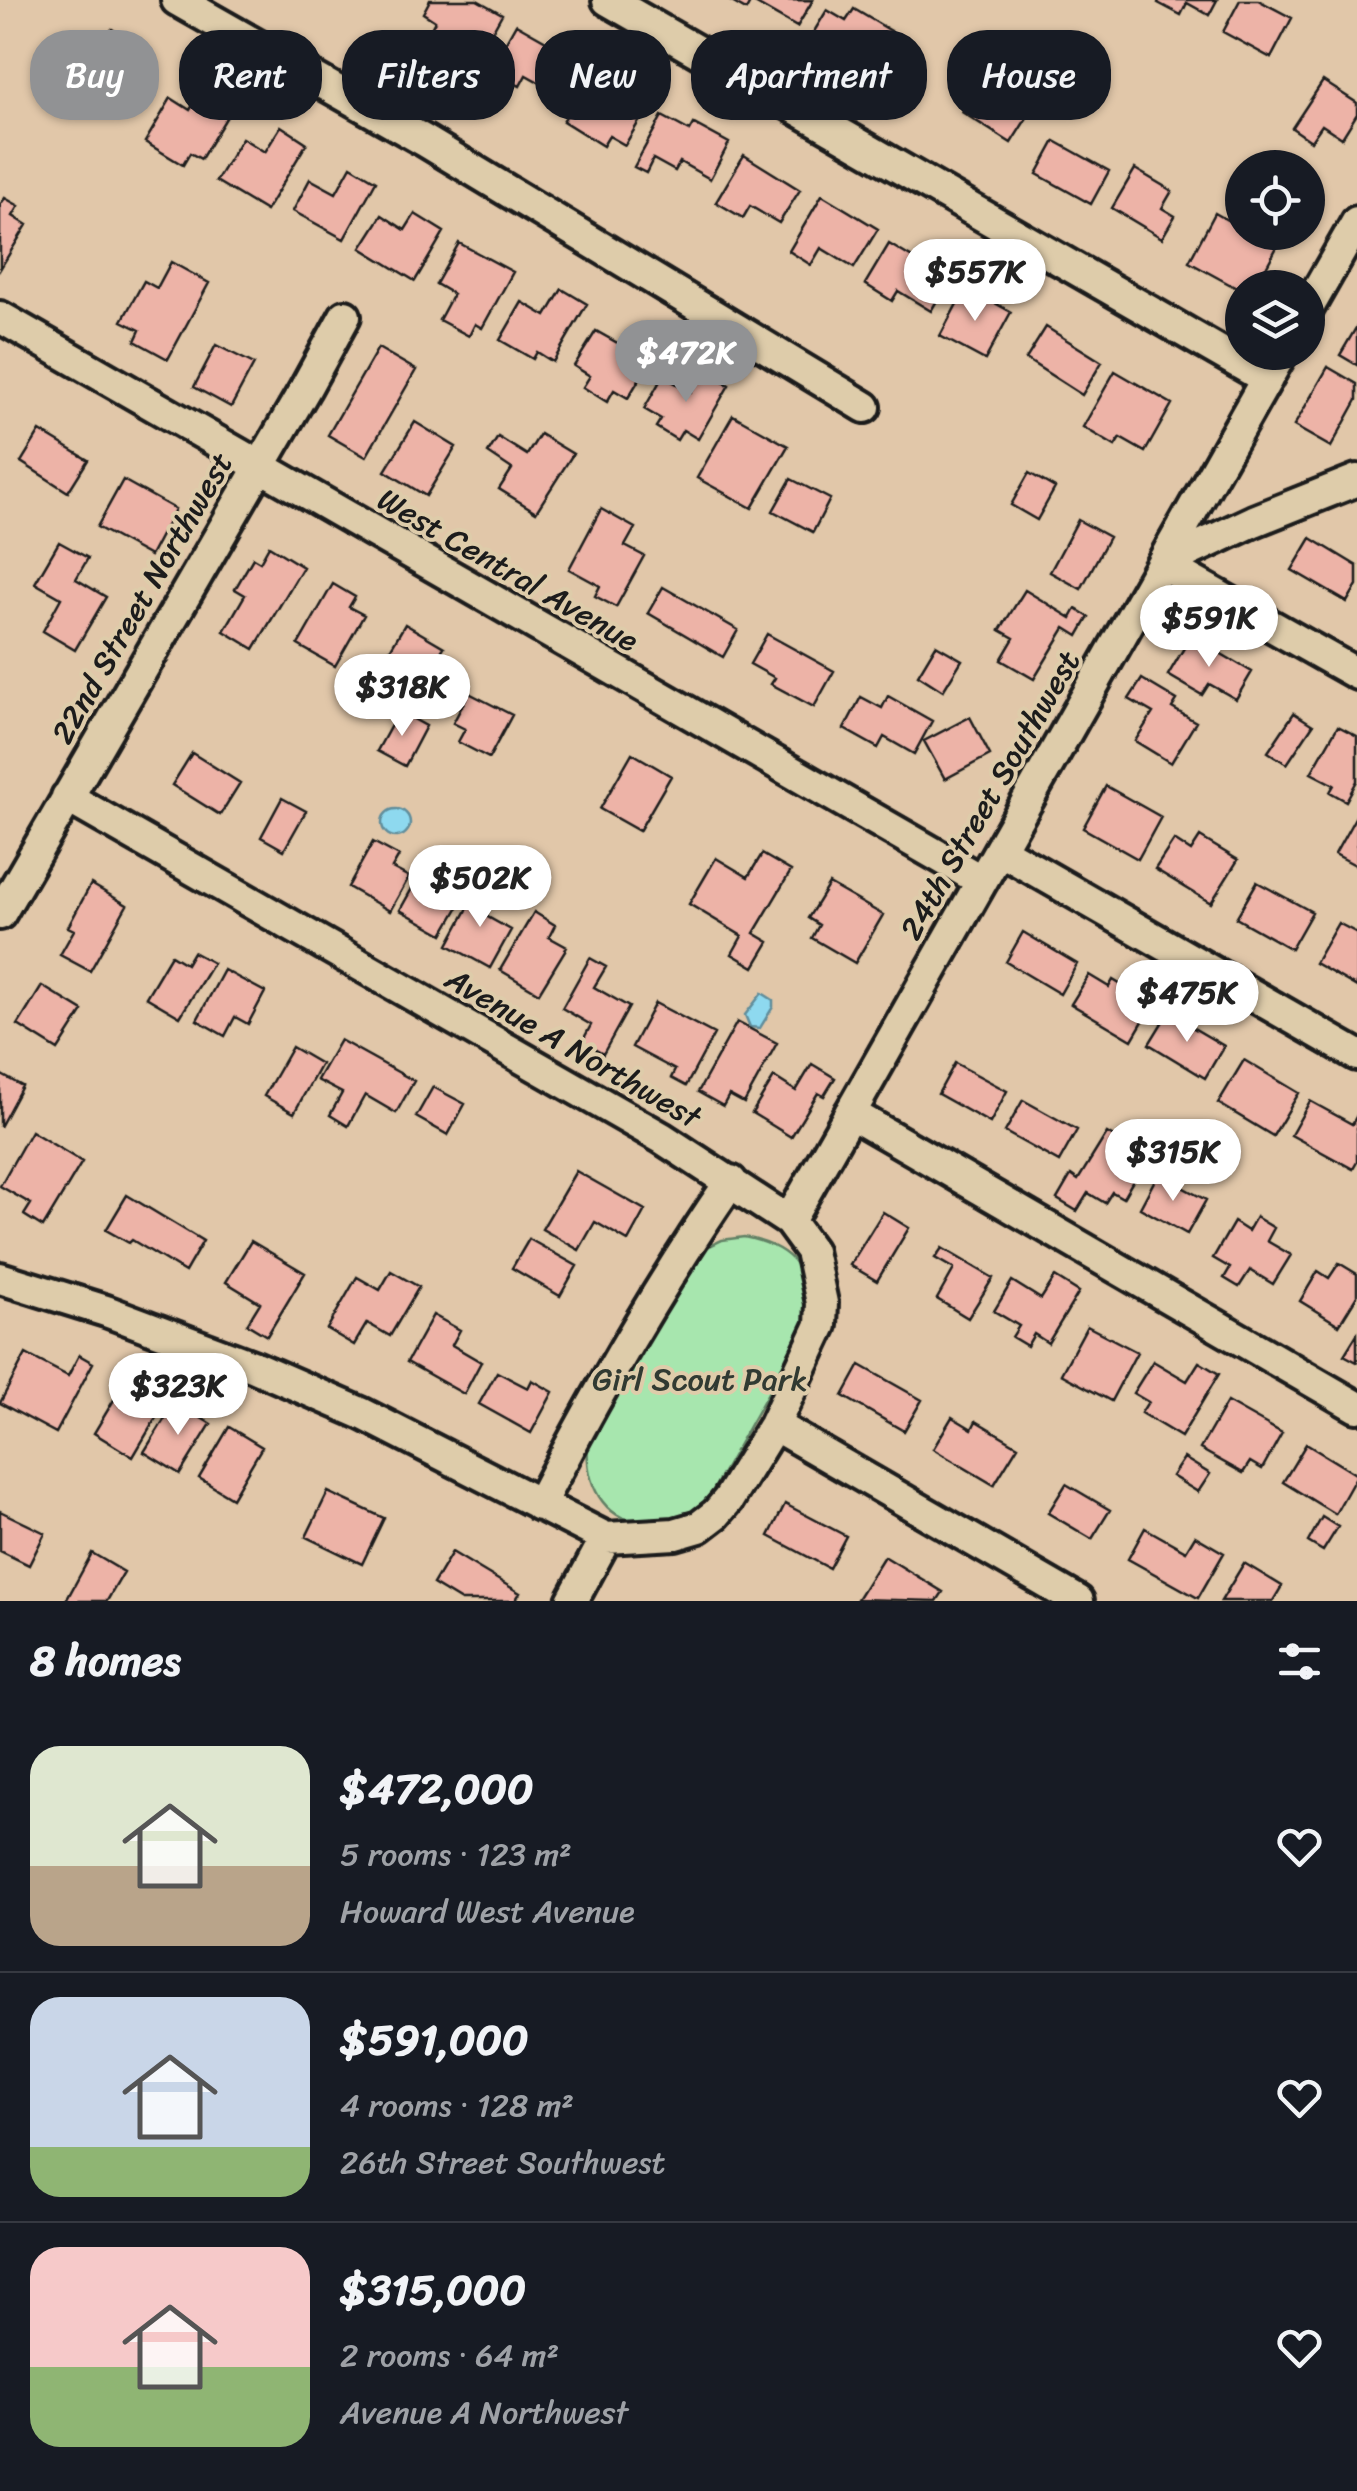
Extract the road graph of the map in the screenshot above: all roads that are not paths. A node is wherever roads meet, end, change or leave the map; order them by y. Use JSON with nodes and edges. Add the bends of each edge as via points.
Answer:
{"nodes":[{"id":1,"x":177,"y":0,"type":"edge"},
{"id":2,"x":608,"y":0,"type":"edge"},
{"id":3,"x":1357,"y":222,"type":"edge"},
{"id":4,"x":1325,"y":278,"type":"edge"},
{"id":5,"x":344,"y":316,"type":"dead end"},
{"id":6,"x":0,"y":318,"type":"edge"},
{"id":7,"x":1225,"y":339,"type":"edge"},
{"id":8,"x":1272,"y":370,"type":"edge"},
{"id":9,"x":865,"y":407,"type":"dead end"},
{"id":10,"x":259,"y":466,"type":"junction"},
{"id":11,"x":1212,"y":476,"type":"junction"},
{"id":12,"x":1357,"y":480,"type":"edge"},
{"id":13,"x":1254,"y":521,"type":"junction"},
{"id":14,"x":1162,"y":564,"type":"junction"},
{"id":15,"x":1357,"y":674,"type":"edge"},
{"id":16,"x":67,"y":797,"type":"junction"},
{"id":17,"x":1000,"y":850,"type":"junction"},
{"id":18,"x":982,"y":881,"type":"junction"},
{"id":19,"x":0,"y":914,"type":"edge"},
{"id":20,"x":1357,"y":1055,"type":"edge"},
{"id":21,"x":850,"y":1113,"type":"junction"},
{"id":22,"x":731,"y":1181,"type":"junction"},
{"id":23,"x":790,"y":1221,"type":"junction"},
{"id":24,"x":0,"y":1278,"type":"edge"},
{"id":25,"x":1357,"y":1407,"type":"edge"},
{"id":26,"x":774,"y":1425,"type":"junction"},
{"id":27,"x":539,"y":1505,"type":"junction"},
{"id":28,"x":606,"y":1538,"type":"junction"},
{"id":29,"x":572,"y":1601,"type":"edge"},
{"id":30,"x":1078,"y":1601,"type":"edge"}],
"edges":[{"from":1,"to":9,"type":"street"},
{"from":2,"to":7,"type":"street"},
{"from":3,"to":4,"type":"street"},
{"from":5,"to":10,"type":"street","name":"22nd Street Northwest"},
{"from":6,"to":10,"type":"street","name":"West Central Avenue"},
{"from":8,"to":11,"type":"street","name":"24th Street Southwest"},
{"from":10,"to":16,"type":"street","name":"22nd Street Northwest"},
{"from":10,"to":18,"type":"street","name":"West Central Avenue"},
{"from":11,"to":13,"type":"street","via":[[1222,498]]},
{"from":11,"to":14,"type":"street","name":"24th Street Southwest"},
{"from":12,"to":13,"type":"street"},
{"from":13,"to":14,"type":"street"},
{"from":14,"to":15,"type":"street"},
{"from":14,"to":17,"type":"street","name":"24th Street Southwest"},
{"from":16,"to":19,"type":"street","name":"22nd Street Northwest"},
{"from":16,"to":22,"type":"street","name":"Avenue A Northwest"},
{"from":17,"to":18,"type":"street","name":"24th Street Southwest"},
{"from":17,"to":20,"type":"street"},
{"from":18,"to":21,"type":"street","name":"24th Street Southwest"},
{"from":21,"to":23,"type":"street","name":"24th Street Southwest"},
{"from":21,"to":25,"type":"street"},
{"from":22,"to":23,"type":"street","name":"Avenue A Northwest"},
{"from":22,"to":27,"type":"street","via":[[675,1263]]},
{"from":23,"to":26,"type":"street","via":[[811,1251],[821,1325]]},
{"from":24,"to":27,"type":"street","via":[[255,1367],[364,1414]]},
{"from":26,"to":28,"type":"street","via":[[728,1500],[699,1526],[650,1538]]},
{"from":26,"to":30,"type":"street"},
{"from":27,"to":28,"type":"street"},
{"from":28,"to":29,"type":"street"}]}
